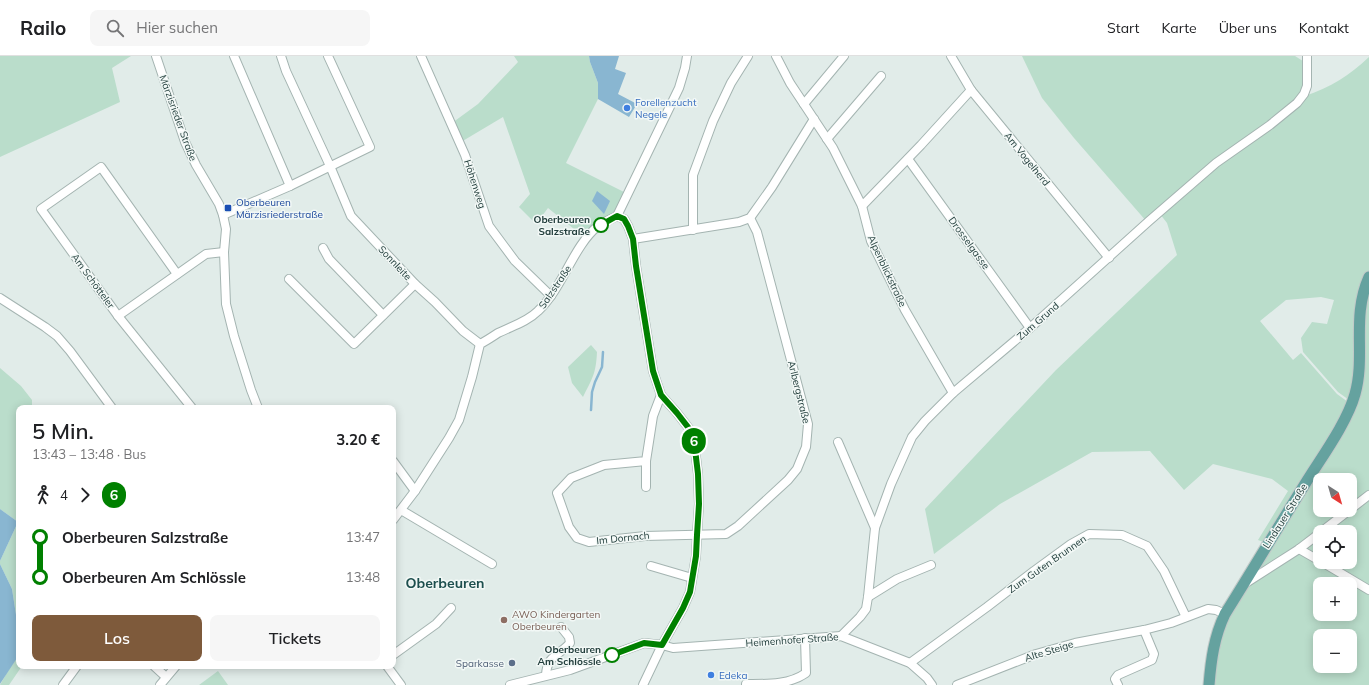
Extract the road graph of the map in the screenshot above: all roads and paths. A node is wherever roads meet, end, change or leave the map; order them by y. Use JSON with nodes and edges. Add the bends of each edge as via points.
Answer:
{"nodes":[{"id":1,"x":156,"y":56,"type":"edge"},
{"id":2,"x":234,"y":56,"type":"edge"},
{"id":3,"x":281,"y":56,"type":"edge"},
{"id":4,"x":328,"y":56,"type":"edge"},
{"id":5,"x":421,"y":56,"type":"edge"},
{"id":6,"x":686,"y":56,"type":"edge"},
{"id":7,"x":748,"y":56,"type":"edge"},
{"id":8,"x":776,"y":56,"type":"edge"},
{"id":9,"x":844,"y":56,"type":"edge"},
{"id":10,"x":951,"y":56,"type":"edge"},
{"id":11,"x":1307,"y":56,"type":"edge"},
{"id":12,"x":882,"y":76,"type":"dead end"},
{"id":13,"x":971,"y":90,"type":"junction"},
{"id":14,"x":804,"y":104,"type":"junction"},
{"id":15,"x":814,"y":119,"type":"junction"},
{"id":16,"x":827,"y":139,"type":"junction"},
{"id":17,"x":908,"y":158,"type":"junction"},
{"id":18,"x":330,"y":166,"type":"junction"},
{"id":19,"x":290,"y":186,"type":"junction"},
{"id":20,"x":862,"y":206,"type":"junction"},
{"id":21,"x":223,"y":216,"type":"junction"},
{"id":22,"x":617,"y":216,"type":"junction"},
{"id":23,"x":750,"y":218,"type":"junction"},
{"id":24,"x":693,"y":230,"type":"junction"},
{"id":25,"x":633,"y":239,"type":"junction"},
{"id":26,"x":323,"y":248,"type":"dead end"},
{"id":27,"x":224,"y":252,"type":"junction"},
{"id":28,"x":1109,"y":258,"type":"junction"},
{"id":29,"x":177,"y":274,"type":"junction"},
{"id":30,"x":1369,"y":277,"type":"edge"},
{"id":31,"x":289,"y":279,"type":"dead end"},
{"id":32,"x":415,"y":284,"type":"junction"},
{"id":33,"x":551,"y":296,"type":"junction"},
{"id":34,"x":0,"y":298,"type":"edge"},
{"id":35,"x":383,"y":315,"type":"junction"},
{"id":36,"x":118,"y":316,"type":"junction"},
{"id":37,"x":1030,"y":328,"type":"junction"},
{"id":38,"x":480,"y":344,"type":"junction"},
{"id":39,"x":953,"y":393,"type":"junction"},
{"id":40,"x":661,"y":395,"type":"junction"},
{"id":41,"x":110,"y":405,"type":"edge"},
{"id":42,"x":190,"y":405,"type":"edge"},
{"id":43,"x":257,"y":405,"type":"edge"},
{"id":44,"x":838,"y":442,"type":"dead end"},
{"id":45,"x":646,"y":461,"type":"junction"},
{"id":46,"x":396,"y":464,"type":"edge"},
{"id":47,"x":646,"y":487,"type":"dead end"},
{"id":48,"x":415,"y":491,"type":"junction"},
{"id":49,"x":1369,"y":495,"type":"edge"},
{"id":50,"x":401,"y":510,"type":"junction"},
{"id":51,"x":396,"y":516,"type":"edge"},
{"id":52,"x":1330,"y":525,"type":"edge"},
{"id":53,"x":875,"y":528,"type":"junction"},
{"id":54,"x":697,"y":535,"type":"junction"},
{"id":55,"x":1313,"y":538,"type":"edge"},
{"id":56,"x":1299,"y":549,"type":"junction"},
{"id":57,"x":1313,"y":557,"type":"edge"},
{"id":58,"x":492,"y":564,"type":"dead end"},
{"id":59,"x":931,"y":565,"type":"dead end"},
{"id":60,"x":651,"y":566,"type":"dead end"},
{"id":61,"x":1333,"y":569,"type":"edge"},
{"id":62,"x":692,"y":578,"type":"junction"},
{"id":63,"x":1244,"y":584,"type":"junction"},
{"id":64,"x":1369,"y":590,"type":"edge"},
{"id":65,"x":868,"y":597,"type":"junction"},
{"id":66,"x":451,"y":608,"type":"dead end"},
{"id":67,"x":1225,"y":614,"type":"junction"},
{"id":68,"x":1186,"y":617,"type":"junction"},
{"id":69,"x":560,"y":627,"type":"dead end"},
{"id":70,"x":1144,"y":630,"type":"junction"},
{"id":71,"x":840,"y":636,"type":"junction"},
{"id":72,"x":805,"y":638,"type":"junction"},
{"id":73,"x":662,"y":645,"type":"junction"},
{"id":74,"x":396,"y":653,"type":"edge"},
{"id":75,"x":910,"y":663,"type":"junction"},
{"id":76,"x":75,"y":669,"type":"edge"},
{"id":77,"x":157,"y":669,"type":"edge"},
{"id":78,"x":173,"y":669,"type":"edge"},
{"id":79,"x":389,"y":669,"type":"edge"},
{"id":80,"x":546,"y":675,"type":"junction"},
{"id":81,"x":166,"y":677,"type":"junction"},
{"id":82,"x":746,"y":684,"type":"edge"},
{"id":83,"x":64,"y":685,"type":"edge"},
{"id":84,"x":160,"y":685,"type":"edge"},
{"id":85,"x":401,"y":685,"type":"edge"},
{"id":86,"x":510,"y":685,"type":"edge"},
{"id":87,"x":643,"y":685,"type":"edge"},
{"id":88,"x":932,"y":685,"type":"edge"},
{"id":89,"x":957,"y":685,"type":"edge"},
{"id":90,"x":1118,"y":685,"type":"edge"},
{"id":91,"x":1209,"y":685,"type":"edge"}],
"edges":[{"from":1,"to":21,"type":"street","name":"Märzisrieder Straße","via":[[185,142]]},
{"from":2,"to":19,"type":"street"},
{"from":3,"to":18,"type":"street","name":"Sonnleite"},
{"from":4,"to":18,"type":"street","via":[[370,147]]},
{"from":5,"to":33,"type":"street","name":"Höhenweg","via":[[465,154],[489,226],[515,261]]},
{"from":6,"to":22,"type":"street","via":[[679,88]]},
{"from":7,"to":24,"type":"street","via":[[731,83],[692,174]]},
{"from":8,"to":14,"type":"street","name":"Alpenblickstraße"},
{"from":9,"to":14,"type":"street"},
{"from":10,"to":13,"type":"street","name":"Am Vogelherd"},
{"from":11,"to":28,"type":"street","name":"Zum Grund","via":[[1307,86],[1297,103],[1216,163]]},
{"from":12,"to":16,"type":"street"},
{"from":13,"to":17,"type":"street"},
{"from":13,"to":28,"type":"street","name":"Am Vogelherd"},
{"from":14,"to":15,"type":"street","name":"Alpenblickstraße"},
{"from":15,"to":16,"type":"street","name":"Alpenblickstraße"},
{"from":15,"to":23,"type":"street"},
{"from":16,"to":20,"type":"street","name":"Alpenblickstraße"},
{"from":17,"to":20,"type":"street"},
{"from":17,"to":37,"type":"street","name":"Drosselgasse"},
{"from":18,"to":19,"type":"street"},
{"from":18,"to":32,"type":"street","name":"Sonnleite","via":[[351,216]]},
{"from":19,"to":21,"type":"street"},
{"from":20,"to":39,"type":"street","name":"Alpenblickstraße","via":[[871,241],[905,310]]},
{"from":21,"to":27,"type":"street","name":"Märzisrieder Straße","via":[[226,229]]},
{"from":22,"to":25,"type":"street","via":[[624,219]]},
{"from":22,"to":33,"type":"street","name":"Salzstraße","via":[[589,235]]},
{"from":23,"to":24,"type":"street"},
{"from":23,"to":54,"type":"street","name":"Arlbergstraße","via":[[758,232],[807,417],[806,447],[797,469],[788,480],[738,526],[726,534]]},
{"from":24,"to":25,"type":"street"},
{"from":25,"to":40,"type":"street","via":[[653,371]]},
{"from":26,"to":35,"type":"street","via":[[330,259]]},
{"from":27,"to":29,"type":"street","via":[[206,254]]},
{"from":27,"to":43,"type":"street","name":"Märzisrieder Straße","via":[[226,304]]},
{"from":28,"to":37,"type":"street","name":"Zum Grund"},
{"from":29,"to":36,"type":"street"},
{"from":29,"to":36,"type":"street","name":"Am Schötteler","via":[[101,167],[41,209]]},
{"from":30,"to":63,"type":"main road","name":"Lindauer Straße","via":[[1362,295],[1358,320],[1359,373],[1355,394],[1344,420]]},
{"from":31,"to":35,"type":"street","via":[[354,344]]},
{"from":32,"to":35,"type":"street"},
{"from":32,"to":38,"type":"street","name":"Sonnleite"},
{"from":33,"to":38,"type":"street","name":"Salzstraße","via":[[538,312]]},
{"from":34,"to":41,"type":"street","via":[[57,336]]},
{"from":36,"to":42,"type":"street","name":"Am Schötteler"},
{"from":37,"to":39,"type":"street","name":"Zum Grund"},
{"from":38,"to":48,"type":"street","via":[[459,420]]},
{"from":39,"to":53,"type":"street","name":"Zum Grund","via":[[925,420],[912,437]]},
{"from":40,"to":45,"type":"street","via":[[653,416]]},
{"from":40,"to":54,"type":"street","via":[[691,431],[694,441],[699,504]]},
{"from":44,"to":53,"type":"street"},
{"from":45,"to":47,"type":"street"},
{"from":45,"to":54,"type":"street","name":"Im Dornach","via":[[604,465],[571,478],[557,493],[569,527],[577,538],[589,542],[644,536]]},
{"from":46,"to":48,"type":"street"},
{"from":48,"to":50,"type":"street"},
{"from":49,"to":52,"type":"street"},
{"from":50,"to":51,"type":"street"},
{"from":50,"to":58,"type":"street"},
{"from":53,"to":65,"type":"street","name":"Zum Grund"},
{"from":54,"to":62,"type":"street"},
{"from":55,"to":56,"type":"street"},
{"from":56,"to":57,"type":"street"},
{"from":56,"to":63,"type":"street"},
{"from":59,"to":65,"type":"street","via":[[897,579]]},
{"from":60,"to":62,"type":"street"},
{"from":61,"to":64,"type":"street"},
{"from":62,"to":73,"type":"street","via":[[690,592],[683,608]]},
{"from":63,"to":67,"type":"main road","name":"Lindauer Straße"},
{"from":65,"to":71,"type":"street","name":"Zum Grund","via":[[866,609]]},
{"from":66,"to":74,"type":"street","via":[[436,624]]},
{"from":67,"to":68,"type":"street","name":"Alte Steige","via":[[1208,609]]},
{"from":67,"to":91,"type":"main road","name":"Lindauer Straße","via":[[1218,629],[1211,658]]},
{"from":68,"to":70,"type":"street","name":"Alte Steige"},
{"from":68,"to":75,"type":"street","name":"Zum Guten Brunnen","via":[[1164,571],[1148,546],[1122,535],[1089,534],[1071,544]]},
{"from":69,"to":80,"type":"street","via":[[569,637],[570,643],[550,660]]},
{"from":70,"to":89,"type":"street","name":"Alte Steige","via":[[1063,646]]},
{"from":70,"to":90,"type":"street","via":[[1154,654],[1152,660],[1118,675],[1115,679]]},
{"from":71,"to":72,"type":"street","name":"Heimenhofer Straße"},
{"from":71,"to":75,"type":"street","name":"Heimenhofer Straße"},
{"from":72,"to":73,"type":"street","name":"Heimenhofer Straße","via":[[673,648]]},
{"from":72,"to":82,"type":"street","via":[[806,673],[799,679],[791,682]]},
{"from":73,"to":80,"type":"street","name":"Heimenhofer Straße","via":[[644,643],[570,670]]},
{"from":73,"to":87,"type":"street"},
{"from":75,"to":88,"type":"street","name":"Heimenhofer Straße"},
{"from":76,"to":83,"type":"street"},
{"from":77,"to":81,"type":"street"},
{"from":78,"to":81,"type":"street"},
{"from":79,"to":85,"type":"street"},
{"from":80,"to":86,"type":"street","name":"Heimenhofer Straße"},
{"from":81,"to":84,"type":"street"}]}
